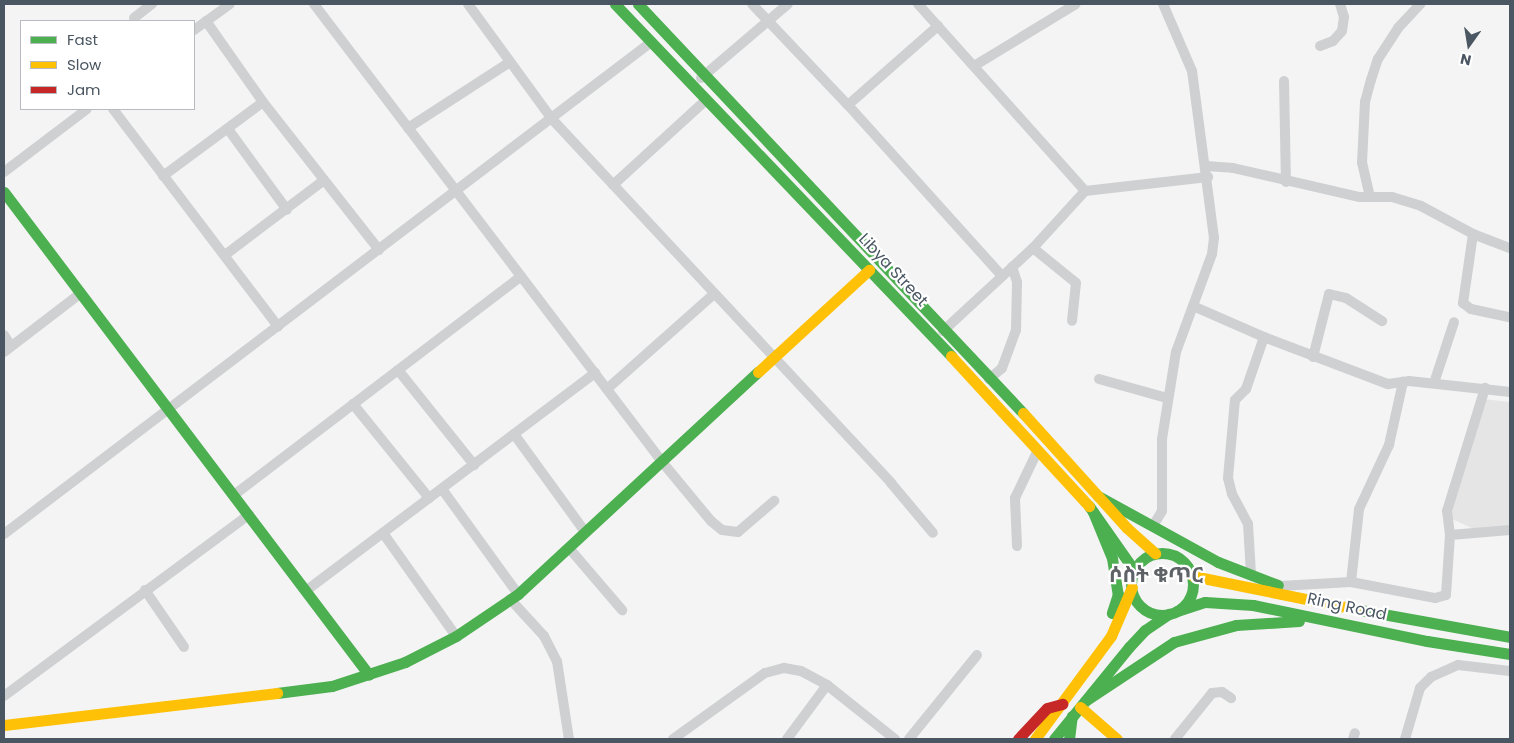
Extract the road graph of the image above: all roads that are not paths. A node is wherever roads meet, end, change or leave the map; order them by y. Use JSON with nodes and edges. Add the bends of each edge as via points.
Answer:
{"nodes":[{"id":1,"x":152,"y":4,"type":"edge"},
{"id":2,"x":230,"y":4,"type":"edge"},
{"id":3,"x":314,"y":4,"type":"edge"},
{"id":4,"x":468,"y":4,"type":"edge"},
{"id":5,"x":615,"y":4,"type":"edge"},
{"id":6,"x":638,"y":4,"type":"edge"},
{"id":7,"x":752,"y":4,"type":"edge"},
{"id":8,"x":788,"y":4,"type":"edge"},
{"id":9,"x":918,"y":4,"type":"edge"},
{"id":10,"x":1076,"y":4,"type":"edge"},
{"id":11,"x":1164,"y":4,"type":"edge"},
{"id":12,"x":1340,"y":4,"type":"edge"},
{"id":13,"x":1420,"y":4,"type":"edge"},
{"id":14,"x":134,"y":18,"type":"dead end"},
{"id":15,"x":206,"y":21,"type":"junction"},
{"id":16,"x":768,"y":21,"type":"junction"},
{"id":17,"x":938,"y":26,"type":"junction"},
{"id":18,"x":195,"y":29,"type":"edge"},
{"id":19,"x":650,"y":43,"type":"junction"},
{"id":20,"x":1320,"y":46,"type":"dead end"},
{"id":21,"x":510,"y":62,"type":"junction"},
{"id":22,"x":974,"y":66,"type":"junction"},
{"id":23,"x":706,"y":74,"type":"junction"},
{"id":24,"x":1284,"y":81,"type":"dead end"},
{"id":25,"x":693,"y":86,"type":"junction"},
{"id":26,"x":706,"y":100,"type":"junction"},
{"id":27,"x":263,"y":102,"type":"junction"},
{"id":28,"x":848,"y":105,"type":"junction"},
{"id":29,"x":86,"y":110,"type":"edge"},
{"id":30,"x":114,"y":110,"type":"edge"},
{"id":31,"x":551,"y":118,"type":"junction"},
{"id":32,"x":408,"y":128,"type":"junction"},
{"id":33,"x":228,"y":129,"type":"junction"},
{"id":34,"x":1206,"y":166,"type":"junction"},
{"id":35,"x":4,"y":172,"type":"edge"},
{"id":36,"x":162,"y":176,"type":"junction"},
{"id":37,"x":1208,"y":177,"type":"junction"},
{"id":38,"x":324,"y":180,"type":"junction"},
{"id":39,"x":1286,"y":182,"type":"junction"},
{"id":40,"x":613,"y":185,"type":"junction"},
{"id":41,"x":456,"y":191,"type":"junction"},
{"id":42,"x":1085,"y":191,"type":"junction"},
{"id":43,"x":4,"y":192,"type":"edge"},
{"id":44,"x":1370,"y":197,"type":"junction"},
{"id":45,"x":287,"y":210,"type":"junction"},
{"id":46,"x":1473,"y":234,"type":"junction"},
{"id":47,"x":1033,"y":248,"type":"junction"},
{"id":48,"x":1510,"y":248,"type":"edge"},
{"id":49,"x":379,"y":250,"type":"junction"},
{"id":50,"x":225,"y":255,"type":"junction"},
{"id":51,"x":1012,"y":267,"type":"junction"},
{"id":52,"x":869,"y":270,"type":"junction"},
{"id":53,"x":521,"y":276,"type":"junction"},
{"id":54,"x":1002,"y":276,"type":"junction"},
{"id":55,"x":81,"y":293,"type":"junction"},
{"id":56,"x":714,"y":294,"type":"junction"},
{"id":57,"x":1193,"y":306,"type":"junction"},
{"id":58,"x":1510,"y":317,"type":"edge"},
{"id":59,"x":1072,"y":321,"type":"dead end"},
{"id":60,"x":1382,"y":321,"type":"dead end"},
{"id":61,"x":1454,"y":322,"type":"dead end"},
{"id":62,"x":278,"y":326,"type":"junction"},
{"id":63,"x":946,"y":328,"type":"junction"},
{"id":64,"x":4,"y":334,"type":"edge"},
{"id":65,"x":1264,"y":337,"type":"junction"},
{"id":66,"x":935,"y":338,"type":"junction"},
{"id":67,"x":8,"y":349,"type":"edge"},
{"id":68,"x":772,"y":356,"type":"junction"},
{"id":69,"x":1313,"y":357,"type":"junction"},
{"id":70,"x":398,"y":370,"type":"junction"},
{"id":71,"x":595,"y":373,"type":"junction"},
{"id":72,"x":989,"y":379,"type":"junction"},
{"id":73,"x":1098,"y":379,"type":"dead end"},
{"id":74,"x":1403,"y":382,"type":"junction"},
{"id":75,"x":1434,"y":383,"type":"junction"},
{"id":76,"x":1486,"y":388,"type":"junction"},
{"id":77,"x":607,"y":389,"type":"junction"},
{"id":78,"x":1510,"y":392,"type":"edge"},
{"id":79,"x":1167,"y":398,"type":"junction"},
{"id":80,"x":353,"y":404,"type":"junction"},
{"id":81,"x":170,"y":408,"type":"junction"},
{"id":82,"x":514,"y":434,"type":"junction"},
{"id":83,"x":1038,"y":450,"type":"junction"},
{"id":84,"x":663,"y":463,"type":"junction"},
{"id":85,"x":474,"y":465,"type":"junction"},
{"id":86,"x":442,"y":489,"type":"junction"},
{"id":87,"x":234,"y":495,"type":"junction"},
{"id":88,"x":1098,"y":496,"type":"junction"},
{"id":89,"x":429,"y":498,"type":"junction"},
{"id":90,"x":774,"y":501,"type":"dead end"},
{"id":91,"x":1093,"y":512,"type":"junction"},
{"id":92,"x":249,"y":515,"type":"junction"},
{"id":93,"x":1153,"y":526,"type":"junction"},
{"id":94,"x":1510,"y":530,"type":"edge"},
{"id":95,"x":383,"y":533,"type":"junction"},
{"id":96,"x":586,"y":533,"type":"junction"},
{"id":97,"x":933,"y":533,"type":"dead end"},
{"id":98,"x":4,"y":534,"type":"edge"},
{"id":99,"x":1450,"y":535,"type":"junction"},
{"id":100,"x":1017,"y":546,"type":"dead end"},
{"id":101,"x":569,"y":548,"type":"junction"},
{"id":102,"x":1155,"y":553,"type":"junction"},
{"id":103,"x":1134,"y":570,"type":"junction"},
{"id":104,"x":1251,"y":574,"type":"junction"},
{"id":105,"x":1193,"y":576,"type":"junction"},
{"id":106,"x":1351,"y":582,"type":"junction"},
{"id":107,"x":1280,"y":586,"type":"junction"},
{"id":108,"x":1132,"y":587,"type":"junction"},
{"id":109,"x":145,"y":590,"type":"junction"},
{"id":110,"x":307,"y":590,"type":"junction"},
{"id":111,"x":514,"y":597,"type":"junction"},
{"id":112,"x":1309,"y":599,"type":"junction"},
{"id":113,"x":622,"y":610,"type":"dead end"},
{"id":114,"x":1173,"y":612,"type":"junction"},
{"id":115,"x":1325,"y":619,"type":"junction"},
{"id":116,"x":456,"y":636,"type":"junction"},
{"id":117,"x":1510,"y":637,"type":"edge"},
{"id":118,"x":184,"y":647,"type":"dead end"},
{"id":119,"x":1510,"y":654,"type":"edge"},
{"id":120,"x":977,"y":655,"type":"dead end"},
{"id":121,"x":1092,"y":663,"type":"junction"},
{"id":122,"x":1510,"y":671,"type":"edge"},
{"id":123,"x":370,"y":675,"type":"junction"},
{"id":124,"x":827,"y":685,"type":"junction"},
{"id":125,"x":4,"y":696,"type":"edge"},
{"id":126,"x":1231,"y":698,"type":"dead end"},
{"id":127,"x":1062,"y":704,"type":"junction"},
{"id":128,"x":1079,"y":708,"type":"junction"},
{"id":129,"x":4,"y":725,"type":"edge"},
{"id":130,"x":569,"y":739,"type":"edge"},
{"id":131,"x":673,"y":739,"type":"edge"},
{"id":132,"x":787,"y":739,"type":"edge"},
{"id":133,"x":895,"y":739,"type":"edge"},
{"id":134,"x":909,"y":739,"type":"edge"},
{"id":135,"x":1018,"y":739,"type":"edge"},
{"id":136,"x":1034,"y":739,"type":"edge"},
{"id":137,"x":1054,"y":739,"type":"edge"},
{"id":138,"x":1069,"y":739,"type":"edge"},
{"id":139,"x":1117,"y":739,"type":"edge"},
{"id":140,"x":1175,"y":739,"type":"edge"},
{"id":141,"x":1404,"y":739,"type":"edge"}],
"edges":[{"from":1,"to":14,"type":"street"},
{"from":2,"to":15,"type":"street"},
{"from":3,"to":32,"type":"street"},
{"from":4,"to":21,"type":"street"},
{"from":5,"to":19,"type":"main road","name":"Libya Street"},
{"from":6,"to":23,"type":"main road","name":"Libya Street"},
{"from":7,"to":16,"type":"street"},
{"from":8,"to":16,"type":"street"},
{"from":9,"to":17,"type":"street"},
{"from":10,"to":22,"type":"street"},
{"from":11,"to":34,"type":"street","via":[[1192,71]]},
{"from":12,"to":20,"type":"street","via":[[1344,17],[1342,31],[1333,41]]},
{"from":13,"to":44,"type":"street","via":[[1398,28],[1378,59],[1365,102],[1362,163]]},
{"from":15,"to":18,"type":"street"},
{"from":15,"to":27,"type":"street"},
{"from":16,"to":23,"type":"street"},
{"from":16,"to":28,"type":"street"},
{"from":17,"to":22,"type":"street"},
{"from":17,"to":28,"type":"street"},
{"from":19,"to":25,"type":"main road","name":"Libya Street"},
{"from":19,"to":31,"type":"street"},
{"from":21,"to":31,"type":"street"},
{"from":21,"to":32,"type":"street"},
{"from":22,"to":42,"type":"street"},
{"from":23,"to":25,"type":"street"},
{"from":23,"to":63,"type":"main road","name":"Libya Street"},
{"from":24,"to":39,"type":"street"},
{"from":25,"to":26,"type":"main road","name":"Libya Street"},
{"from":26,"to":40,"type":"street"},
{"from":26,"to":52,"type":"main road","name":"Libya Street"},
{"from":27,"to":33,"type":"street"},
{"from":27,"to":38,"type":"street"},
{"from":28,"to":54,"type":"street"},
{"from":29,"to":35,"type":"street"},
{"from":30,"to":36,"type":"street"},
{"from":31,"to":40,"type":"street"},
{"from":31,"to":41,"type":"street"},
{"from":32,"to":41,"type":"street"},
{"from":33,"to":36,"type":"street"},
{"from":33,"to":45,"type":"street"},
{"from":34,"to":37,"type":"street"},
{"from":34,"to":39,"type":"street","via":[[1233,168]]},
{"from":36,"to":50,"type":"street"},
{"from":37,"to":42,"type":"street"},
{"from":37,"to":57,"type":"street","via":[[1214,238]]},
{"from":38,"to":45,"type":"street"},
{"from":38,"to":49,"type":"street"},
{"from":39,"to":44,"type":"street"},
{"from":40,"to":56,"type":"street"},
{"from":41,"to":49,"type":"street"},
{"from":41,"to":53,"type":"street"},
{"from":42,"to":47,"type":"street"},
{"from":43,"to":55,"type":"main road"},
{"from":44,"to":46,"type":"street","via":[[1392,197],[1421,206]]},
{"from":45,"to":50,"type":"street"},
{"from":46,"to":48,"type":"street"},
{"from":46,"to":58,"type":"street","via":[[1463,303],[1471,309]]},
{"from":47,"to":51,"type":"street"},
{"from":47,"to":59,"type":"street","via":[[1076,283]]},
{"from":49,"to":62,"type":"street"},
{"from":50,"to":62,"type":"street"},
{"from":51,"to":54,"type":"street"},
{"from":51,"to":72,"type":"street","via":[[1017,282],[1016,330],[1002,368]]},
{"from":52,"to":66,"type":"main road","name":"Libya Street"},
{"from":52,"to":68,"type":"main road"},
{"from":53,"to":70,"type":"street"},
{"from":53,"to":71,"type":"street"},
{"from":54,"to":63,"type":"street"},
{"from":55,"to":67,"type":"street"},
{"from":55,"to":81,"type":"main road"},
{"from":56,"to":68,"type":"street"},
{"from":56,"to":77,"type":"street"},
{"from":57,"to":65,"type":"street"},
{"from":57,"to":79,"type":"street","via":[[1176,352]]},
{"from":60,"to":69,"type":"street","via":[[1346,298],[1329,294]]},
{"from":61,"to":75,"type":"street"},
{"from":62,"to":81,"type":"street"},
{"from":63,"to":66,"type":"street"},
{"from":63,"to":72,"type":"main road","name":"Libya Street"},
{"from":64,"to":67,"type":"street"},
{"from":65,"to":69,"type":"street"},
{"from":65,"to":104,"type":"street","via":[[1246,389],[1235,400],[1228,478],[1232,494],[1248,524]]},
{"from":66,"to":83,"type":"main road","name":"Libya Street"},
{"from":68,"to":84,"type":"main road"},
{"from":68,"to":97,"type":"street"},
{"from":69,"to":74,"type":"street","via":[[1388,384]]},
{"from":70,"to":80,"type":"street"},
{"from":70,"to":85,"type":"street"},
{"from":71,"to":77,"type":"street"},
{"from":71,"to":82,"type":"street"},
{"from":72,"to":88,"type":"main road","name":"Libya Street"},
{"from":73,"to":79,"type":"street"},
{"from":74,"to":75,"type":"street"},
{"from":74,"to":106,"type":"street","via":[[1389,445],[1360,508]]},
{"from":75,"to":76,"type":"street"},
{"from":76,"to":78,"type":"street"},
{"from":76,"to":99,"type":"street","via":[[1451,490],[1446,511]]},
{"from":77,"to":84,"type":"street"},
{"from":79,"to":93,"type":"street","via":[[1162,439],[1162,511]]},
{"from":80,"to":87,"type":"street"},
{"from":80,"to":89,"type":"street"},
{"from":81,"to":87,"type":"main road"},
{"from":81,"to":98,"type":"street"},
{"from":82,"to":85,"type":"street"},
{"from":82,"to":96,"type":"street"},
{"from":83,"to":91,"type":"main road","name":"Libya Street"},
{"from":83,"to":100,"type":"street","via":[[1015,498]]},
{"from":84,"to":90,"type":"street","via":[[711,521],[730,533],[738,532]]},
{"from":84,"to":96,"type":"main road"},
{"from":85,"to":86,"type":"street"},
{"from":86,"to":89,"type":"street"},
{"from":86,"to":111,"type":"street"},
{"from":87,"to":92,"type":"main road"},
{"from":88,"to":93,"type":"main road"},
{"from":88,"to":102,"type":"main road","name":"Libya Street"},
{"from":89,"to":95,"type":"street"},
{"from":91,"to":103,"type":"main road","name":"Libya Street"},
{"from":91,"to":121,"type":"main road","via":[[1112,558],[1118,594]]},
{"from":92,"to":109,"type":"street"},
{"from":92,"to":110,"type":"main road"},
{"from":93,"to":104,"type":"main road","via":[[1218,562]]},
{"from":94,"to":99,"type":"street"},
{"from":95,"to":110,"type":"street"},
{"from":95,"to":116,"type":"street"},
{"from":96,"to":101,"type":"main road"},
{"from":99,"to":106,"type":"street","via":[[1447,588],[1442,598]]},
{"from":101,"to":111,"type":"main road"},
{"from":101,"to":113,"type":"street"},
{"from":102,"to":103,"type":"main road"},
{"from":102,"to":105,"type":"main road","via":[[1174,555],[1183,560]]},
{"from":103,"to":108,"type":"main road"},
{"from":104,"to":107,"type":"main road"},
{"from":105,"to":112,"type":"main road","name":"Ring Road"},
{"from":105,"to":114,"type":"main road","via":[[1189,600]]},
{"from":106,"to":107,"type":"street"},
{"from":107,"to":112,"type":"main road"},
{"from":108,"to":114,"type":"main road","via":[[1144,609]]},
{"from":108,"to":121,"type":"main road","via":[[1123,614]]},
{"from":109,"to":118,"type":"street"},
{"from":109,"to":125,"type":"street"},
{"from":110,"to":123,"type":"main road"},
{"from":111,"to":116,"type":"main road"},
{"from":111,"to":130,"type":"street","via":[[544,636],[557,661]]},
{"from":112,"to":117,"type":"main road","name":"Ring Road","via":[[1437,626]]},
{"from":114,"to":115,"type":"main road","name":"Ring Road","via":[[1205,602],[1225,602]]},
{"from":114,"to":128,"type":"main road","name":"Ring Road","via":[[1130,647]]},
{"from":115,"to":119,"type":"main road","name":"Ring Road"},
{"from":115,"to":128,"type":"main road","via":[[1236,624],[1208,630],[1154,653]]},
{"from":116,"to":123,"type":"main road"},
{"from":120,"to":134,"type":"street"},
{"from":121,"to":127,"type":"main road"},
{"from":122,"to":141,"type":"street","via":[[1458,666],[1431,677],[1420,688]]},
{"from":123,"to":129,"type":"main road","via":[[332,686]]},
{"from":124,"to":131,"type":"street","via":[[801,671],[784,668],[765,673]]},
{"from":124,"to":132,"type":"street"},
{"from":124,"to":133,"type":"street"},
{"from":126,"to":140,"type":"street","via":[[1222,692],[1212,693]]},
{"from":127,"to":135,"type":"main road","via":[[1047,708]]},
{"from":127,"to":136,"type":"main road"},
{"from":128,"to":137,"type":"main road","name":"Ring Road"},
{"from":128,"to":138,"type":"main road"},
{"from":128,"to":139,"type":"main road"}]}
